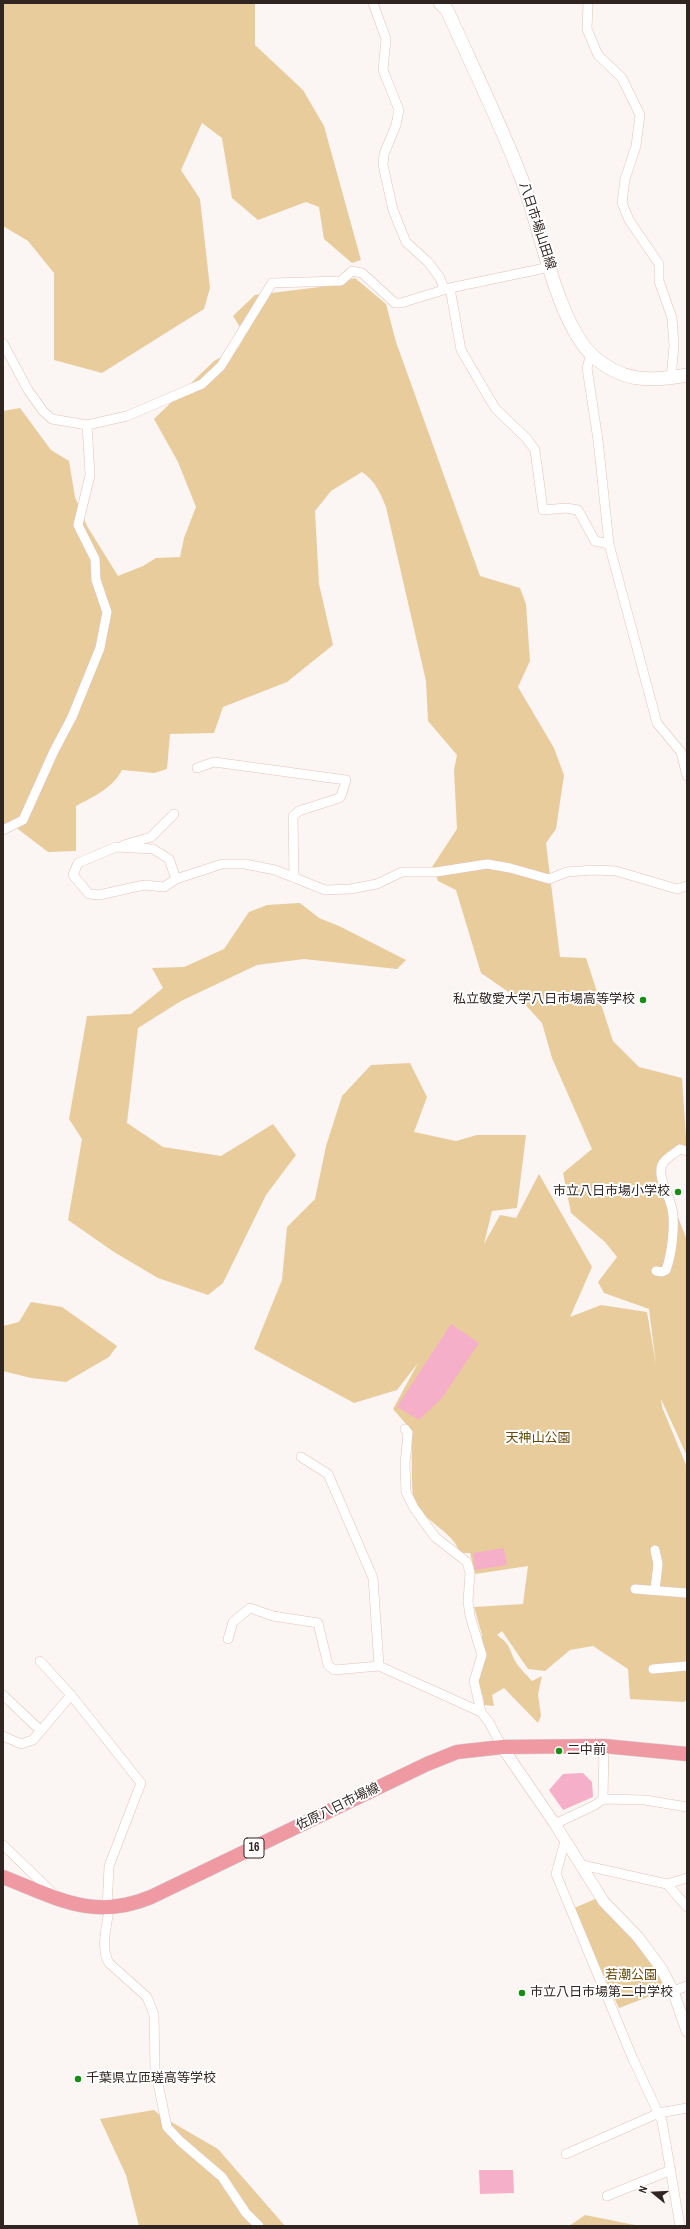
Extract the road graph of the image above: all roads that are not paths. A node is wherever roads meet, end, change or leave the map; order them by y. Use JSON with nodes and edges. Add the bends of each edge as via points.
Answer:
{"nodes":[{"id":1,"x":373,"y":3,"type":"edge"},
{"id":2,"x":440,"y":3,"type":"edge"},
{"id":3,"x":588,"y":3,"type":"edge"},
{"id":4,"x":550,"y":267,"type":"junction"},
{"id":5,"x":447,"y":288,"type":"junction"},
{"id":6,"x":3,"y":343,"type":"edge"},
{"id":7,"x":591,"y":354,"type":"junction"},
{"id":8,"x":687,"y":375,"type":"edge"},
{"id":9,"x":671,"y":378,"type":"junction"},
{"id":10,"x":87,"y":425,"type":"junction"},
{"id":11,"x":610,"y":544,"type":"junction"},
{"id":12,"x":197,"y":768,"type":"dead end"},
{"id":13,"x":687,"y":776,"type":"edge"},
{"id":14,"x":174,"y":814,"type":"dead end"},
{"id":15,"x":3,"y":830,"type":"edge"},
{"id":16,"x":116,"y":847,"type":"junction"},
{"id":17,"x":294,"y":878,"type":"junction"},
{"id":18,"x":176,"y":879,"type":"junction"},
{"id":19,"x":687,"y":886,"type":"edge"},
{"id":20,"x":687,"y":1151,"type":"edge"},
{"id":21,"x":656,"y":1271,"type":"dead end"},
{"id":22,"x":405,"y":1429,"type":"dead end"},
{"id":23,"x":301,"y":1457,"type":"dead end"},
{"id":24,"x":655,"y":1550,"type":"dead end"},
{"id":25,"x":635,"y":1589,"type":"dead end"},
{"id":26,"x":655,"y":1590,"type":"junction"},
{"id":27,"x":687,"y":1593,"type":"edge"},
{"id":28,"x":228,"y":1639,"type":"dead end"},
{"id":29,"x":40,"y":1661,"type":"dead end"},
{"id":30,"x":379,"y":1666,"type":"junction"},
{"id":31,"x":687,"y":1666,"type":"edge"},
{"id":32,"x":653,"y":1669,"type":"dead end"},
{"id":33,"x":3,"y":1695,"type":"edge"},
{"id":34,"x":71,"y":1695,"type":"junction"},
{"id":35,"x":481,"y":1712,"type":"junction"},
{"id":36,"x":41,"y":1731,"type":"junction"},
{"id":37,"x":3,"y":1736,"type":"edge"},
{"id":38,"x":604,"y":1746,"type":"junction"},
{"id":39,"x":502,"y":1747,"type":"junction"},
{"id":40,"x":687,"y":1754,"type":"edge"},
{"id":41,"x":603,"y":1798,"type":"junction"},
{"id":42,"x":687,"y":1807,"type":"edge"},
{"id":43,"x":555,"y":1824,"type":"junction"},
{"id":44,"x":565,"y":1842,"type":"junction"},
{"id":45,"x":3,"y":1845,"type":"edge"},
{"id":46,"x":582,"y":1865,"type":"junction"},
{"id":47,"x":3,"y":1877,"type":"edge"},
{"id":48,"x":687,"y":1878,"type":"edge"},
{"id":49,"x":667,"y":1884,"type":"junction"},
{"id":50,"x":59,"y":1899,"type":"junction"},
{"id":51,"x":687,"y":1907,"type":"edge"},
{"id":52,"x":108,"y":1909,"type":"junction"},
{"id":53,"x":687,"y":1986,"type":"edge"},
{"id":54,"x":673,"y":1991,"type":"junction"},
{"id":55,"x":687,"y":2031,"type":"edge"},
{"id":56,"x":687,"y":2108,"type":"edge"},
{"id":57,"x":658,"y":2114,"type":"junction"},
{"id":58,"x":566,"y":2154,"type":"dead end"},
{"id":59,"x":671,"y":2170,"type":"junction"},
{"id":60,"x":607,"y":2196,"type":"dead end"},
{"id":61,"x":259,"y":2226,"type":"edge"},
{"id":62,"x":680,"y":2226,"type":"edge"}],
"edges":[{"from":1,"to":5,"type":"street","via":[[386,39],[383,70],[398,110],[396,125],[384,154],[383,165],[393,210],[406,242],[428,262]]},
{"from":2,"to":4,"type":"main road","name":"八日市場山田線","via":[[448,10],[524,185]]},
{"from":3,"to":9,"type":"street","via":[[588,29],[598,55],[622,78],[640,115],[636,146],[625,178],[622,203],[629,220],[659,264],[659,281],[672,318],[674,346]]},
{"from":4,"to":5,"type":"street"},
{"from":4,"to":7,"type":"main road","name":"八日市場山田線","via":[[575,332]]},
{"from":5,"to":10,"type":"street","via":[[395,303],[362,273],[352,271],[341,281],[272,283],[221,366],[202,384],[128,416]]},
{"from":5,"to":11,"type":"street","via":[[464,359],[476,373],[495,408],[535,450],[543,510],[578,510],[595,541]]},
{"from":6,"to":10,"type":"street","via":[[28,390],[43,411],[52,419]]},
{"from":7,"to":9,"type":"main road","name":"八日市場山田線","via":[[609,368],[630,377],[650,380]]},
{"from":7,"to":11,"type":"street","via":[[587,368]]},
{"from":8,"to":9,"type":"main road","name":"八日市場山田線"},
{"from":10,"to":15,"type":"street","via":[[90,475],[78,525],[95,559],[96,580],[107,612],[101,640],[72,717],[54,750],[23,820]]},
{"from":11,"to":13,"type":"street","via":[[657,723],[681,752]]},
{"from":12,"to":17,"type":"street","via":[[214,762],[346,780],[339,798],[299,811],[293,816]]},
{"from":14,"to":16,"type":"street","via":[[151,837]]},
{"from":16,"to":18,"type":"street","via":[[153,849],[169,859]]},
{"from":16,"to":18,"type":"street","via":[[78,863],[73,875],[89,894],[99,895],[144,885],[164,887]]},
{"from":17,"to":18,"type":"street","via":[[275,870],[245,864],[222,864]]},
{"from":17,"to":19,"type":"street","via":[[324,890],[350,889],[377,884],[402,872],[436,872],[487,864],[549,879],[567,872],[616,871],[677,889]]},
{"from":20,"to":21,"type":"street","via":[[680,1149],[663,1162],[661,1167],[663,1182],[672,1207],[672,1248],[666,1270]]},
{"from":22,"to":35,"type":"street","via":[[408,1433],[406,1492],[414,1508],[440,1543],[467,1562],[470,1573],[470,1616],[482,1655],[474,1681]]},
{"from":23,"to":30,"type":"street","via":[[328,1474],[373,1578]]},
{"from":24,"to":26,"type":"street","via":[[658,1564]]},
{"from":25,"to":26,"type":"street"},
{"from":26,"to":27,"type":"street"},
{"from":28,"to":30,"type":"street","via":[[233,1622],[250,1608],[273,1616],[318,1623],[328,1665],[334,1670]]},
{"from":29,"to":34,"type":"street"},
{"from":30,"to":35,"type":"street"},
{"from":31,"to":32,"type":"street"},
{"from":33,"to":36,"type":"street"},
{"from":34,"to":36,"type":"street"},
{"from":34,"to":52,"type":"street","via":[[141,1783],[109,1866]]},
{"from":35,"to":39,"type":"street"},
{"from":36,"to":37,"type":"street","via":[[33,1740],[21,1744]]},
{"from":38,"to":39,"type":"main road","name":"佐原八日市場線","number":"16"},
{"from":38,"to":40,"type":"main road","name":"佐原八日市場線","number":"16"},
{"from":38,"to":41,"type":"street"},
{"from":39,"to":43,"type":"street"},
{"from":39,"to":52,"type":"main road","name":"佐原八日市場線","number":"16","via":[[457,1752],[427,1764],[151,1898],[133,1905]]},
{"from":41,"to":42,"type":"street","via":[[645,1800]]},
{"from":41,"to":43,"type":"street","via":[[595,1805]]},
{"from":43,"to":44,"type":"street"},
{"from":44,"to":46,"type":"street"},
{"from":44,"to":57,"type":"street","via":[[556,1874]]},
{"from":45,"to":50,"type":"street"},
{"from":46,"to":49,"type":"street"},
{"from":46,"to":54,"type":"street","via":[[604,1902],[638,1937],[661,1968]]},
{"from":47,"to":50,"type":"main road","name":"佐原八日市場線","number":"16"},
{"from":48,"to":49,"type":"street"},
{"from":49,"to":51,"type":"street"},
{"from":50,"to":52,"type":"main road","name":"佐原八日市場線","number":"16","via":[[93,1908]]},
{"from":52,"to":61,"type":"street","via":[[106,1957],[147,1997],[154,2015],[155,2069],[167,2127],[222,2177],[246,2213]]},
{"from":53,"to":54,"type":"street"},
{"from":54,"to":55,"type":"street"},
{"from":56,"to":57,"type":"street"},
{"from":57,"to":58,"type":"street"},
{"from":57,"to":59,"type":"street","via":[[662,2121]]},
{"from":59,"to":60,"type":"street"},
{"from":59,"to":62,"type":"street"}]}
